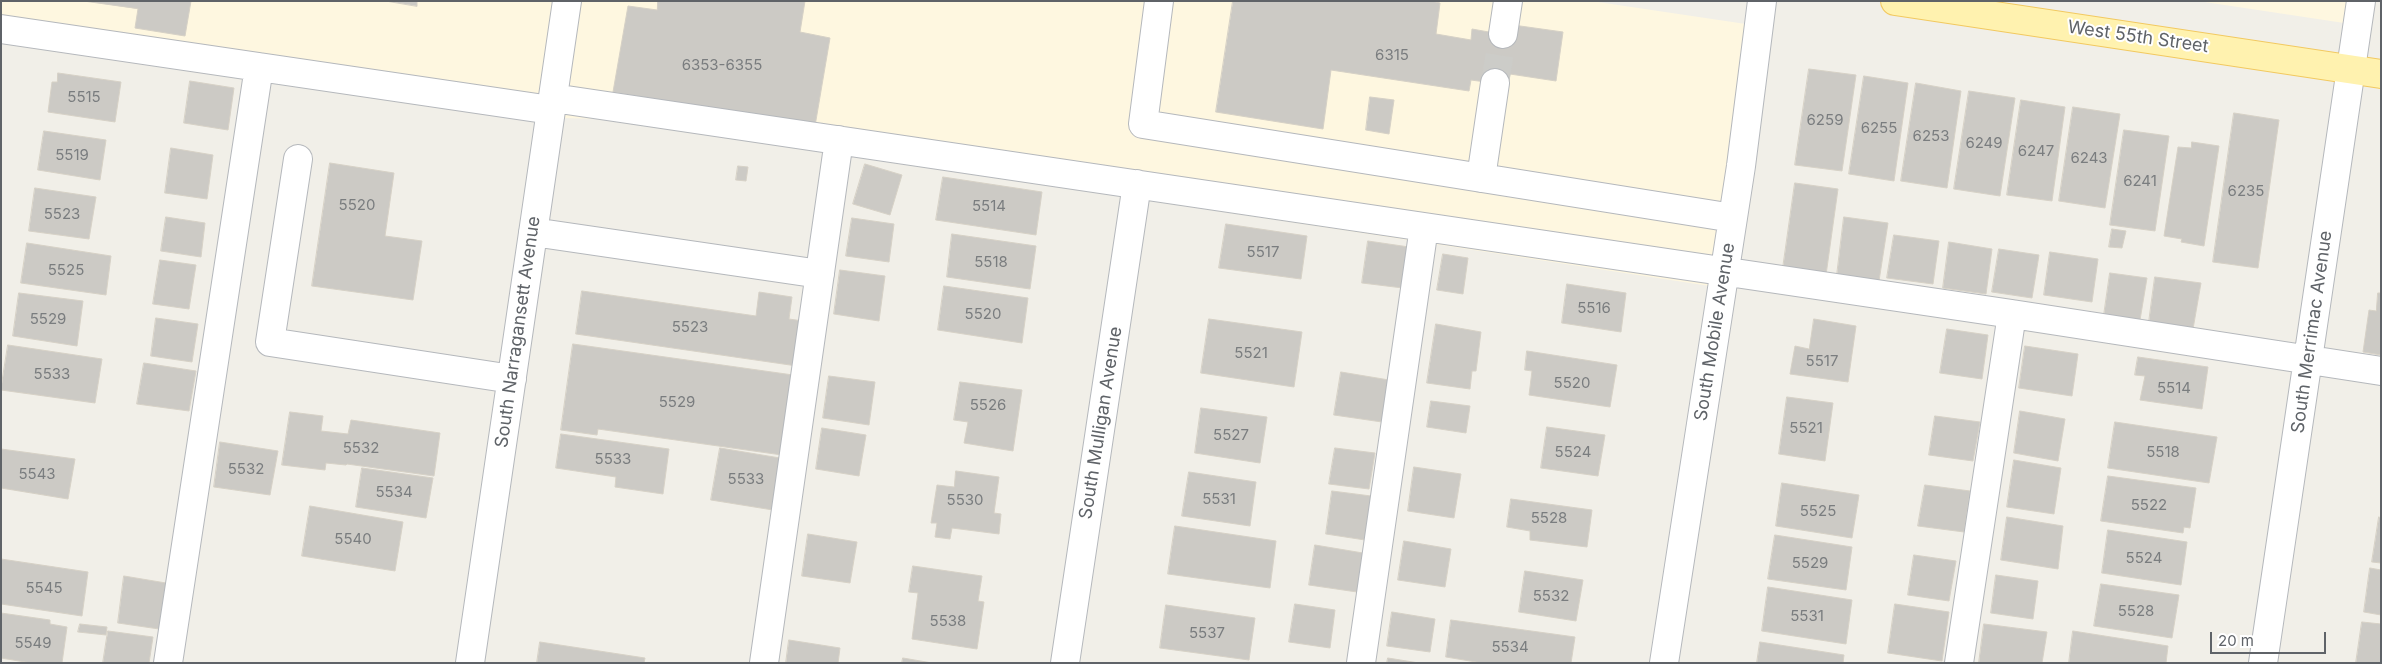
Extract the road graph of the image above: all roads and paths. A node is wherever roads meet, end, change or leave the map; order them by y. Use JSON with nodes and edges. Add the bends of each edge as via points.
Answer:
{"nodes":[{"id":1,"x":568,"y":1,"type":"edge"},
{"id":2,"x":1159,"y":1,"type":"edge"},
{"id":3,"x":1508,"y":1,"type":"edge"},
{"id":4,"x":1762,"y":1,"type":"edge"},
{"id":5,"x":1894,"y":1,"type":"edge"},
{"id":6,"x":2362,"y":1,"type":"edge"},
{"id":7,"x":1,"y":29,"type":"edge"},
{"id":8,"x":1503,"y":34,"type":"tunnel mouth"},
{"id":9,"x":259,"y":67,"type":"junction"},
{"id":10,"x":2351,"y":69,"type":"junction"},
{"id":11,"x":2381,"y":74,"type":"edge"},
{"id":12,"x":1495,"y":84,"type":"tunnel mouth"},
{"id":13,"x":552,"y":104,"type":"junction"},
{"id":14,"x":839,"y":140,"type":"junction"},
{"id":15,"x":298,"y":159,"type":"dead end"},
{"id":16,"x":1481,"y":178,"type":"junction"},
{"id":17,"x":1137,"y":184,"type":"junction"},
{"id":18,"x":1732,"y":218,"type":"junction"},
{"id":19,"x":1424,"y":227,"type":"junction"},
{"id":20,"x":533,"y":232,"type":"junction"},
{"id":21,"x":1724,"y":272,"type":"junction"},
{"id":22,"x":820,"y":274,"type":"junction"},
{"id":23,"x":2012,"y":314,"type":"junction"},
{"id":24,"x":2308,"y":360,"type":"junction"},
{"id":25,"x":2381,"y":371,"type":"edge"},
{"id":26,"x":512,"y":379,"type":"junction"},
{"id":27,"x":168,"y":663,"type":"edge"},
{"id":28,"x":470,"y":663,"type":"edge"},
{"id":29,"x":764,"y":663,"type":"edge"},
{"id":30,"x":1065,"y":663,"type":"edge"},
{"id":31,"x":1360,"y":663,"type":"edge"},
{"id":32,"x":1664,"y":663,"type":"edge"},
{"id":33,"x":1959,"y":663,"type":"edge"},
{"id":34,"x":2263,"y":663,"type":"edge"}],
"edges":[{"from":1,"to":13,"type":"street","name":"South Narragansett Avenue"},
{"from":2,"to":16,"type":"street","via":[[1143,124]]},
{"from":3,"to":8,"type":"street"},
{"from":4,"to":18,"type":"street","name":"South Mobile Avenue"},
{"from":5,"to":10,"type":"main road","name":"West 55th Street"},
{"from":6,"to":10,"type":"street","name":"South Merrimac Avenue"},
{"from":7,"to":9,"type":"street"},
{"from":9,"to":13,"type":"street"},
{"from":9,"to":27,"type":"street"},
{"from":10,"to":11,"type":"main road","name":"West 55th Street"},
{"from":10,"to":24,"type":"street","name":"South Merrimac Avenue"},
{"from":12,"to":16,"type":"street"},
{"from":13,"to":14,"type":"street"},
{"from":13,"to":20,"type":"street","name":"South Narragansett Avenue"},
{"from":14,"to":17,"type":"street"},
{"from":14,"to":22,"type":"street"},
{"from":15,"to":26,"type":"street","via":[[270,342]]},
{"from":16,"to":18,"type":"street"},
{"from":17,"to":19,"type":"street"},
{"from":17,"to":30,"type":"street","name":"South Mulligan Avenue"},
{"from":18,"to":21,"type":"street","name":"South Mobile Avenue"},
{"from":19,"to":21,"type":"street"},
{"from":19,"to":31,"type":"street"},
{"from":20,"to":22,"type":"street"},
{"from":20,"to":26,"type":"street","name":"South Narragansett Avenue"},
{"from":21,"to":23,"type":"street"},
{"from":21,"to":32,"type":"street","name":"South Mobile Avenue"},
{"from":22,"to":29,"type":"street"},
{"from":23,"to":24,"type":"street"},
{"from":23,"to":33,"type":"street"},
{"from":24,"to":25,"type":"street"},
{"from":24,"to":34,"type":"street","name":"South Merrimac Avenue"},
{"from":26,"to":28,"type":"street","name":"South Narragansett Avenue"}]}
